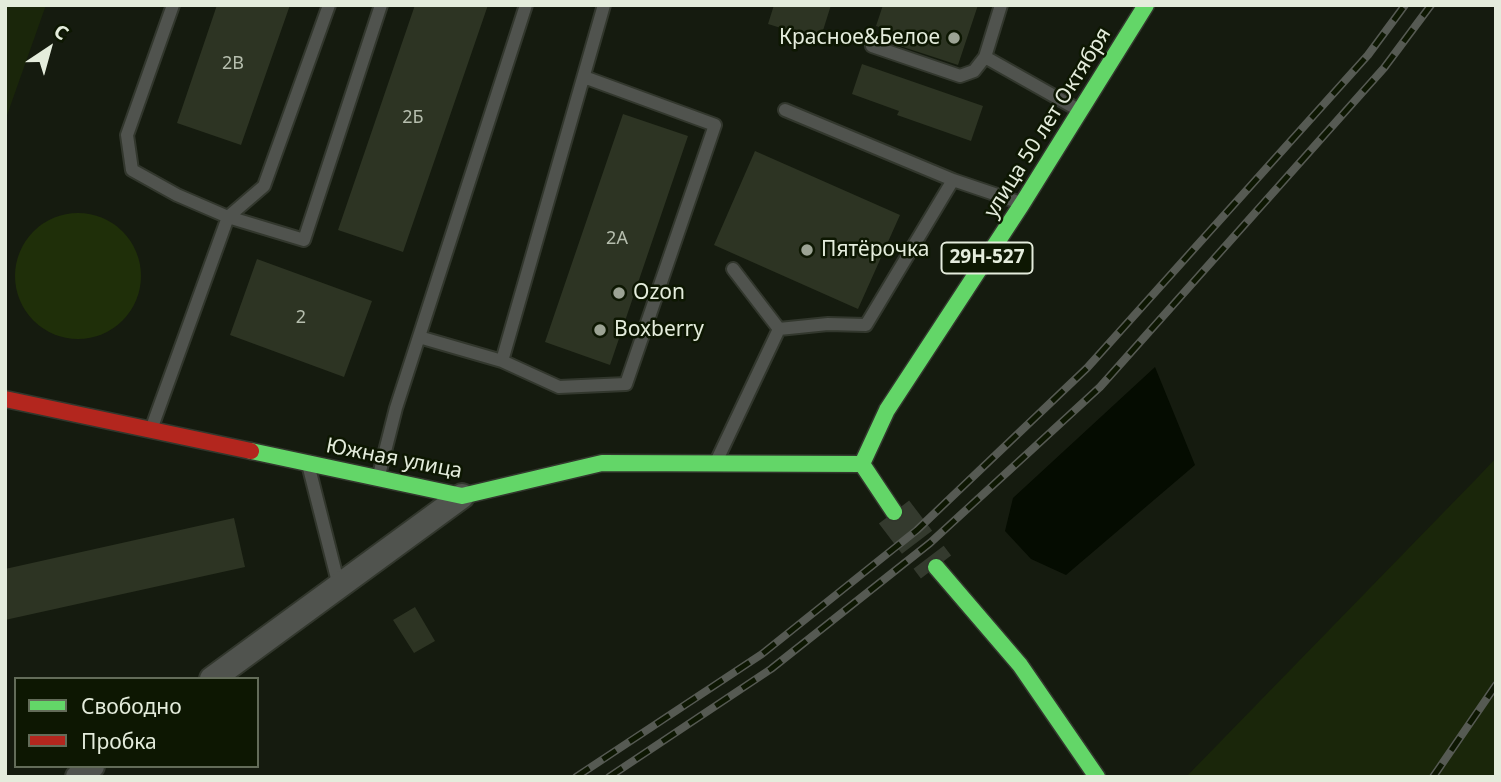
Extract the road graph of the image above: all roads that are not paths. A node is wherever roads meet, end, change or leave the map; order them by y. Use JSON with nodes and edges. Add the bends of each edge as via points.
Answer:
{"nodes":[{"id":1,"x":173,"y":5,"type":"edge"},
{"id":2,"x":329,"y":5,"type":"edge"},
{"id":3,"x":382,"y":5,"type":"edge"},
{"id":4,"x":526,"y":5,"type":"edge"},
{"id":5,"x":604,"y":5,"type":"edge"},
{"id":6,"x":1001,"y":5,"type":"edge"},
{"id":7,"x":1146,"y":5,"type":"edge"},
{"id":8,"x":872,"y":46,"type":"dead end"},
{"id":9,"x":985,"y":57,"type":"junction"},
{"id":10,"x":584,"y":77,"type":"junction"},
{"id":11,"x":785,"y":110,"type":"dead end"},
{"id":12,"x":1080,"y":111,"type":"junction"},
{"id":13,"x":953,"y":180,"type":"junction"},
{"id":14,"x":1022,"y":204,"type":"junction"},
{"id":15,"x":228,"y":217,"type":"junction"},
{"id":16,"x":733,"y":269,"type":"dead end"},
{"id":17,"x":779,"y":329,"type":"junction"},
{"id":18,"x":419,"y":337,"type":"junction"},
{"id":19,"x":502,"y":361,"type":"junction"},
{"id":20,"x":5,"y":399,"type":"edge"},
{"id":21,"x":151,"y":430,"type":"junction"},
{"id":22,"x":716,"y":463,"type":"junction"},
{"id":23,"x":308,"y":464,"type":"junction"},
{"id":24,"x":862,"y":464,"type":"junction"},
{"id":25,"x":378,"y":479,"type":"junction"},
{"id":26,"x":462,"y":496,"type":"junction"},
{"id":27,"x":894,"y":512,"type":"tunnel mouth"},
{"id":28,"x":936,"y":567,"type":"tunnel mouth"},
{"id":29,"x":339,"y":586,"type":"junction"},
{"id":30,"x":215,"y":677,"type":"edge"},
{"id":31,"x":1097,"y":777,"type":"edge"}],
"edges":[{"from":1,"to":15,"type":"lane","via":[[127,135],[132,170]]},
{"from":2,"to":15,"type":"lane","via":[[264,186]]},
{"from":3,"to":15,"type":"lane","via":[[304,240]]},
{"from":4,"to":18,"type":"lane"},
{"from":5,"to":10,"type":"lane"},
{"from":6,"to":9,"type":"lane"},
{"from":7,"to":12,"type":"street","name":"улица 50 лет Октября","number":"29Н-527"},
{"from":8,"to":9,"type":"lane","via":[[960,76],[974,71]]},
{"from":9,"to":12,"type":"lane"},
{"from":10,"to":19,"type":"lane"},
{"from":10,"to":19,"type":"lane","via":[[715,125],[626,384],[559,387]]},
{"from":11,"to":13,"type":"lane"},
{"from":12,"to":14,"type":"street","name":"улица 50 лет Октября","number":"29Н-527"},
{"from":13,"to":14,"type":"lane"},
{"from":13,"to":17,"type":"lane","via":[[866,325]]},
{"from":14,"to":24,"type":"street","name":"улица 50 лет Октября","number":"29Н-527","via":[[887,410]]},
{"from":15,"to":21,"type":"lane"},
{"from":16,"to":17,"type":"lane"},
{"from":17,"to":22,"type":"lane"},
{"from":18,"to":19,"type":"lane"},
{"from":18,"to":25,"type":"lane"},
{"from":20,"to":21,"type":"street","name":"Южная улица"},
{"from":21,"to":23,"type":"street","name":"Южная улица"},
{"from":22,"to":24,"type":"street","name":"Южная улица"},
{"from":22,"to":26,"type":"street","name":"Южная улица","via":[[602,463]]},
{"from":23,"to":25,"type":"street","name":"Южная улица"},
{"from":23,"to":29,"type":"lane"},
{"from":24,"to":27,"type":"street"},
{"from":25,"to":26,"type":"street","name":"Южная улица"},
{"from":26,"to":29,"type":"street"},
{"from":28,"to":31,"type":"street","via":[[1020,665]]},
{"from":29,"to":30,"type":"street"}]}
